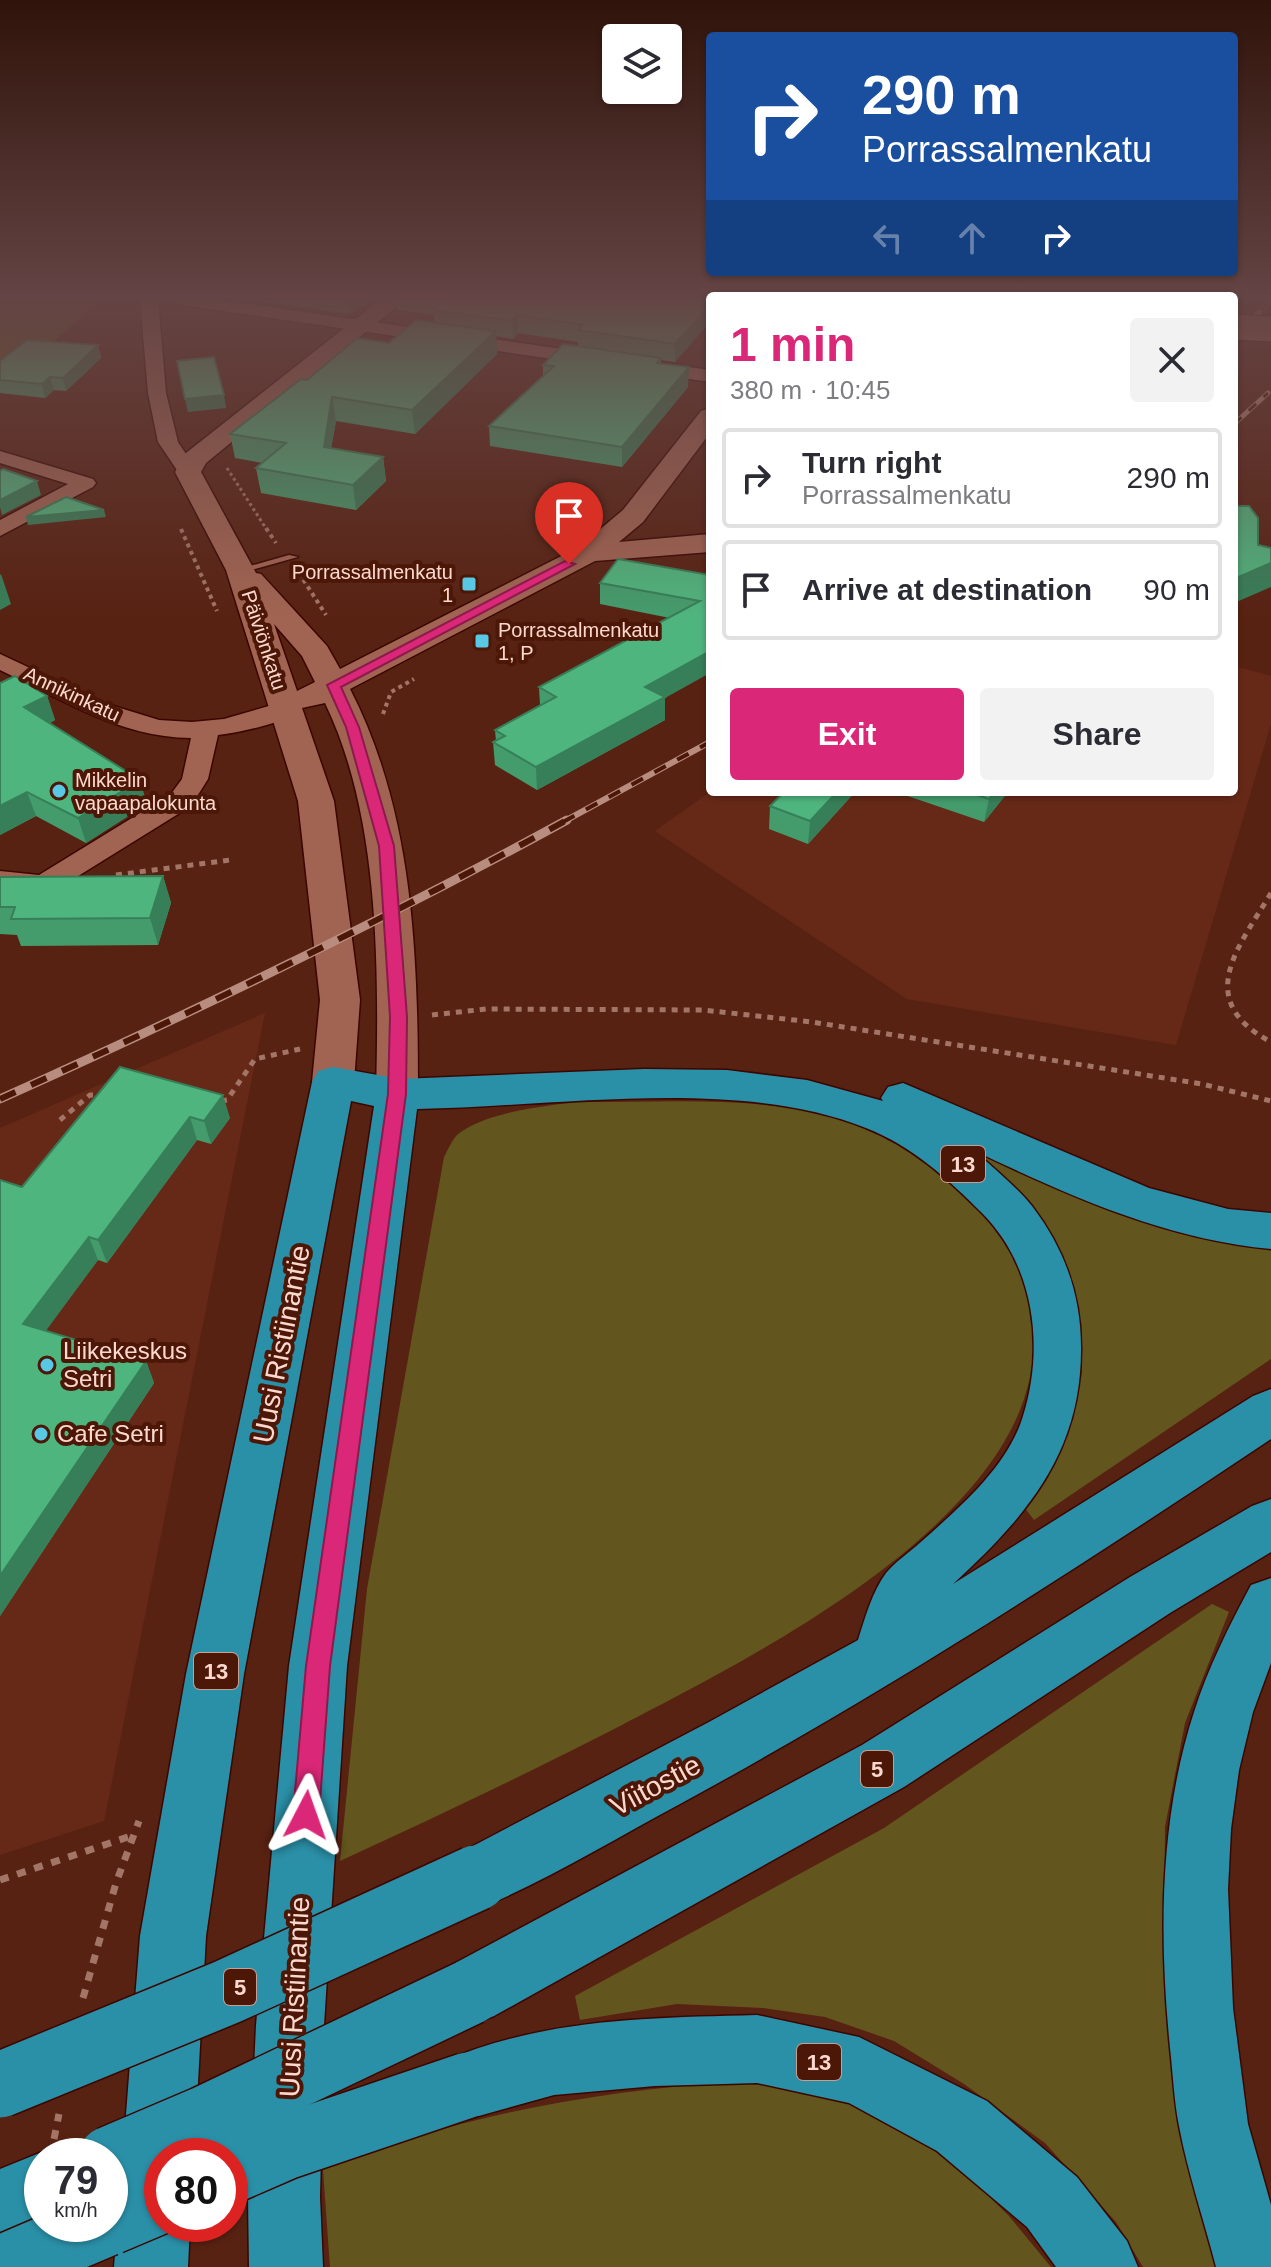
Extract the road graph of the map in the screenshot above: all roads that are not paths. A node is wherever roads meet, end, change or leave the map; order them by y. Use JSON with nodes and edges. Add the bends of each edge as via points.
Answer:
{"nodes":[{"id":1,"x":160,"y":405,"type":"edge"},
{"id":2,"x":263,"y":405,"type":"edge"},
{"id":3,"x":706,"y":421,"type":"edge"},
{"id":4,"x":0,"y":457,"type":"edge"},
{"id":5,"x":188,"y":472,"type":"junction"},
{"id":6,"x":0,"y":529,"type":"edge"},
{"id":7,"x":706,"y":543,"type":"edge"},
{"id":8,"x":589,"y":553,"type":"junction"},
{"id":9,"x":293,"y":557,"type":"dead end"},
{"id":10,"x":241,"y":570,"type":"junction"},
{"id":11,"x":0,"y":661,"type":"edge"},
{"id":12,"x":334,"y":685,"type":"junction"},
{"id":13,"x":286,"y":709,"type":"junction"},
{"id":14,"x":206,"y":729,"type":"junction"},
{"id":15,"x":0,"y":880,"type":"edge"},
{"id":16,"x":312,"y":1064,"type":"junction"},
{"id":17,"x":396,"y":1079,"type":"junction"},
{"id":18,"x":1271,"y":1231,"type":"edge"},
{"id":19,"x":1271,"y":1411,"type":"edge"},
{"id":20,"x":1271,"y":1523,"type":"edge"},
{"id":21,"x":1271,"y":1604,"type":"edge"},
{"id":22,"x":881,"y":1658,"type":"junction"},
{"id":23,"x":0,"y":2085,"type":"edge"},
{"id":24,"x":128,"y":2144,"type":"edge"},
{"id":25,"x":248,"y":2163,"type":"edge"},
{"id":26,"x":24,"y":2190,"type":"edge"},
{"id":27,"x":0,"y":2205,"type":"edge"},
{"id":28,"x":63,"y":2242,"type":"edge"},
{"id":29,"x":4,"y":2267,"type":"edge"},
{"id":30,"x":151,"y":2267,"type":"edge"},
{"id":31,"x":286,"y":2267,"type":"edge"},
{"id":32,"x":1101,"y":2267,"type":"edge"},
{"id":33,"x":1253,"y":2267,"type":"edge"}],
"edges":[{"from":1,"to":5,"type":"street","name":"Päiviönkatu","via":[[168,442]]},
{"from":2,"to":5,"type":"main road","via":[[195,459]]},
{"from":3,"to":8,"type":"main road","via":[[628,522]]},
{"from":4,"to":6,"type":"street","via":[[86,483]]},
{"from":5,"to":10,"type":"main road","name":"Päiviönkatu"},
{"from":7,"to":8,"type":"main road"},
{"from":8,"to":12,"type":"main road"},
{"from":9,"to":10,"type":"lane"},
{"from":10,"to":12,"type":"main road","name":"Päiviönkatu","via":[[316,653]]},
{"from":10,"to":13,"type":"main road","name":"Päiviönkatu"},
{"from":11,"to":14,"type":"street","name":"Annikinkatu","via":[[112,715],[159,728]]},
{"from":12,"to":13,"type":"main road"},
{"from":12,"to":17,"type":"main road","name":"Uusi Ristiinantie","via":[[353,727],[386,846],[398,1017]]},
{"from":13,"to":14,"type":"street","name":"Annikinkatu"},
{"from":13,"to":16,"type":"main road","name":"Uusi Ristiinantie","via":[[316,801],[340,1000]]},
{"from":14,"to":15,"type":"street","via":[[195,779],[181,800],[44,885]]},
{"from":16,"to":17,"type":"highway"},
{"from":16,"to":30,"type":"highway","name":"Uusi Ristiinantie","number":"13","via":[[173,1936]]},
{"from":17,"to":18,"type":"highway","via":[[633,1056],[763,1060],[828,1071],[888,1091],[1115,1193],[1182,1216]]},
{"from":17,"to":22,"type":"highway","number":"13","via":[[754,1086],[816,1096],[869,1111],[914,1132],[994,1191],[1030,1237],[1053,1292],[1057,1374],[1049,1416],[1026,1463],[991,1512],[905,1591]]},
{"from":17,"to":31,"type":"highway","name":"Uusi Ristiinantie","via":[[318,1666],[290,2025]]},
{"from":19,"to":22,"type":"highway","name":"Viitostie","number":"5"},
{"from":20,"to":24,"type":"highway","number":"5","bridge":true,"via":[[883,1766],[470,1992],[204,2119]]},
{"from":21,"to":33,"type":"highway","via":[[1254,1633],[1220,1723],[1198,1831],[1196,1994],[1215,2131]]},
{"from":22,"to":23,"type":"highway","name":"Viitostie","number":"5","bridge":true,"via":[[684,1770],[476,1878],[227,1992]]},
{"from":25,"to":32,"type":"highway","number":"13","bridge":true,"via":[[468,2085],[554,2061],[757,2049],[859,2071],[962,2126],[1052,2202]]},
{"from":26,"to":27,"type":"highway","number":"5"},
{"from":28,"to":29,"type":"highway","bridge":true}]}
